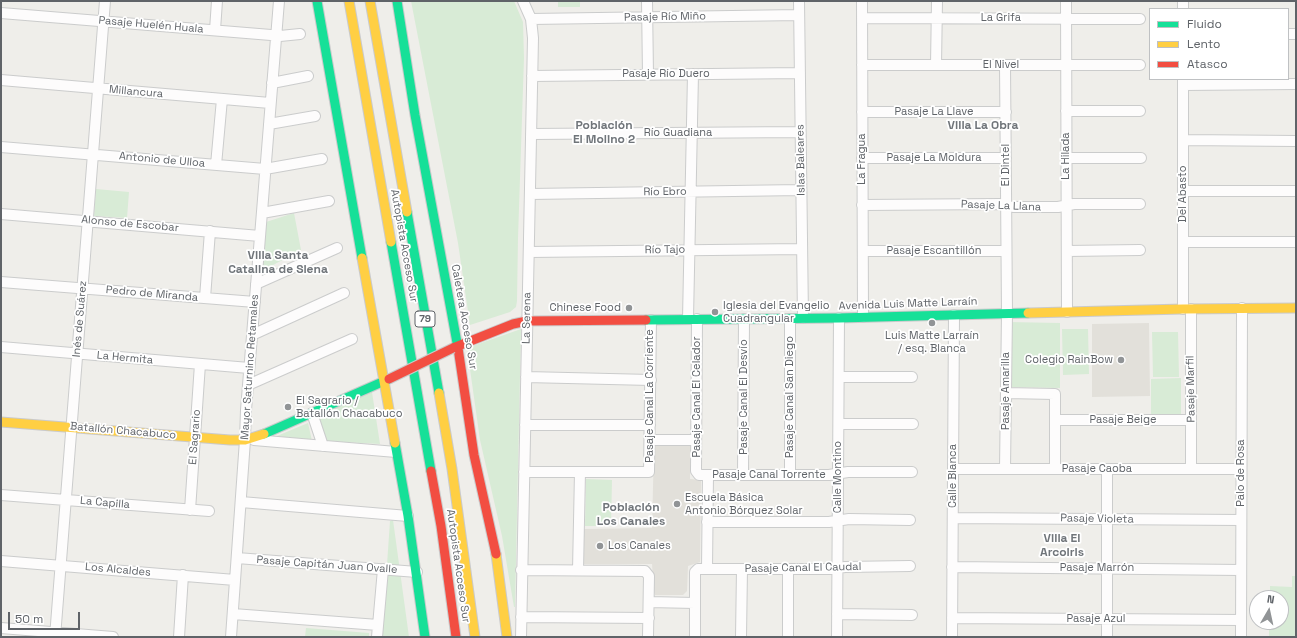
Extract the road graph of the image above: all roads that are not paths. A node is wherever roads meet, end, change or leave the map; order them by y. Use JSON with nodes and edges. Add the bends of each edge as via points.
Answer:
{"nodes":[{"id":1,"x":105,"y":1,"type":"edge"},
{"id":2,"x":218,"y":1,"type":"edge"},
{"id":3,"x":278,"y":1,"type":"edge"},
{"id":4,"x":317,"y":1,"type":"edge"},
{"id":5,"x":350,"y":1,"type":"edge"},
{"id":6,"x":370,"y":1,"type":"edge"},
{"id":7,"x":397,"y":1,"type":"edge"},
{"id":8,"x":523,"y":1,"type":"edge"},
{"id":9,"x":647,"y":1,"type":"edge"},
{"id":10,"x":799,"y":1,"type":"edge"},
{"id":11,"x":862,"y":1,"type":"edge"},
{"id":12,"x":937,"y":1,"type":"edge"},
{"id":13,"x":1066,"y":1,"type":"edge"},
{"id":14,"x":1,"y":13,"type":"edge"},
{"id":15,"x":799,"y":15,"type":"junction"},
{"id":16,"x":648,"y":17,"type":"junction"},
{"id":17,"x":862,"y":18,"type":"junction"},
{"id":18,"x":936,"y":18,"type":"junction"},
{"id":19,"x":1066,"y":18,"type":"junction"},
{"id":20,"x":1140,"y":18,"type":"dead end"},
{"id":21,"x":531,"y":19,"type":"junction"},
{"id":22,"x":104,"y":21,"type":"junction"},
{"id":23,"x":215,"y":30,"type":"junction"},
{"id":24,"x":300,"y":34,"type":"dead end"},
{"id":25,"x":276,"y":36,"type":"junction"},
{"id":26,"x":862,"y":65,"type":"junction"},
{"id":27,"x":936,"y":65,"type":"junction"},
{"id":28,"x":1005,"y":65,"type":"junction"},
{"id":29,"x":1066,"y":65,"type":"junction"},
{"id":30,"x":1140,"y":65,"type":"dead end"},
{"id":31,"x":800,"y":73,"type":"junction"},
{"id":32,"x":693,"y":74,"type":"junction"},
{"id":33,"x":648,"y":75,"type":"junction"},
{"id":34,"x":308,"y":76,"type":"dead end"},
{"id":35,"x":532,"y":76,"type":"junction"},
{"id":36,"x":1,"y":80,"type":"edge"},
{"id":37,"x":1183,"y":82,"type":"edge"},
{"id":38,"x":272,"y":83,"type":"junction"},
{"id":39,"x":1296,"y":84,"type":"edge"},
{"id":40,"x":99,"y":88,"type":"junction"},
{"id":41,"x":222,"y":99,"type":"junction"},
{"id":42,"x":270,"y":103,"type":"junction"},
{"id":43,"x":1066,"y":111,"type":"junction"},
{"id":44,"x":1140,"y":111,"type":"dead end"},
{"id":45,"x":862,"y":112,"type":"junction"},
{"id":46,"x":1006,"y":112,"type":"junction"},
{"id":47,"x":315,"y":116,"type":"dead end"},
{"id":48,"x":269,"y":124,"type":"junction"},
{"id":49,"x":800,"y":132,"type":"junction"},
{"id":50,"x":692,"y":133,"type":"junction"},
{"id":51,"x":531,"y":134,"type":"junction"},
{"id":52,"x":1183,"y":140,"type":"junction"},
{"id":53,"x":1296,"y":141,"type":"edge"},
{"id":54,"x":1,"y":146,"type":"edge"},
{"id":55,"x":93,"y":154,"type":"junction"},
{"id":56,"x":862,"y":158,"type":"junction"},
{"id":57,"x":1006,"y":158,"type":"junction"},
{"id":58,"x":1066,"y":158,"type":"junction"},
{"id":59,"x":1140,"y":158,"type":"dead end"},
{"id":60,"x":322,"y":160,"type":"dead end"},
{"id":61,"x":216,"y":165,"type":"junction"},
{"id":62,"x":265,"y":169,"type":"junction"},
{"id":63,"x":801,"y":190,"type":"junction"},
{"id":64,"x":1183,"y":191,"type":"junction"},
{"id":65,"x":1296,"y":191,"type":"edge"},
{"id":66,"x":691,"y":192,"type":"junction"},
{"id":67,"x":530,"y":194,"type":"junction"},
{"id":68,"x":329,"y":201,"type":"dead end"},
{"id":69,"x":862,"y":204,"type":"junction"},
{"id":70,"x":1140,"y":204,"type":"dead end"},
{"id":71,"x":1006,"y":205,"type":"junction"},
{"id":72,"x":1067,"y":205,"type":"junction"},
{"id":73,"x":262,"y":213,"type":"junction"},
{"id":74,"x":1,"y":214,"type":"edge"},
{"id":75,"x":88,"y":220,"type":"junction"},
{"id":76,"x":210,"y":231,"type":"junction"},
{"id":77,"x":260,"y":236,"type":"junction"},
{"id":78,"x":1183,"y":242,"type":"junction"},
{"id":79,"x":1296,"y":242,"type":"edge"},
{"id":80,"x":337,"y":248,"type":"dead end"},
{"id":81,"x":802,"y":249,"type":"junction"},
{"id":82,"x":690,"y":250,"type":"junction"},
{"id":83,"x":1140,"y":250,"type":"dead end"},
{"id":84,"x":862,"y":251,"type":"junction"},
{"id":85,"x":1006,"y":251,"type":"junction"},
{"id":86,"x":1067,"y":251,"type":"junction"},
{"id":87,"x":529,"y":252,"type":"junction"},
{"id":88,"x":1,"y":282,"type":"edge"},
{"id":89,"x":256,"y":284,"type":"junction"},
{"id":90,"x":83,"y":288,"type":"junction"},
{"id":91,"x":344,"y":293,"type":"dead end"},
{"id":92,"x":205,"y":298,"type":"junction"},
{"id":93,"x":255,"y":302,"type":"junction"},
{"id":94,"x":1242,"y":308,"type":"junction"},
{"id":95,"x":1296,"y":308,"type":"edge"},
{"id":96,"x":1187,"y":309,"type":"junction"},
{"id":97,"x":1067,"y":312,"type":"junction"},
{"id":98,"x":1007,"y":313,"type":"junction"},
{"id":99,"x":954,"y":315,"type":"junction"},
{"id":100,"x":862,"y":317,"type":"junction"},
{"id":101,"x":803,"y":318,"type":"junction"},
{"id":102,"x":839,"y":318,"type":"junction"},
{"id":103,"x":693,"y":319,"type":"junction"},
{"id":104,"x":744,"y":319,"type":"junction"},
{"id":105,"x":790,"y":319,"type":"junction"},
{"id":106,"x":651,"y":320,"type":"junction"},
{"id":107,"x":527,"y":321,"type":"junction"},
{"id":108,"x":252,"y":335,"type":"junction"},
{"id":109,"x":352,"y":338,"type":"dead end"},
{"id":110,"x":1,"y":347,"type":"edge"},
{"id":111,"x":455,"y":347,"type":"junction"},
{"id":112,"x":78,"y":354,"type":"junction"},
{"id":113,"x":200,"y":364,"type":"junction"},
{"id":114,"x":249,"y":368,"type":"junction"},
{"id":115,"x":839,"y":377,"type":"junction"},
{"id":116,"x":912,"y":377,"type":"dead end"},
{"id":117,"x":526,"y":378,"type":"junction"},
{"id":118,"x":386,"y":380,"type":"junction"},
{"id":119,"x":650,"y":380,"type":"junction"},
{"id":120,"x":248,"y":385,"type":"junction"},
{"id":121,"x":1006,"y":393,"type":"junction"},
{"id":122,"x":312,"y":413,"type":"junction"},
{"id":123,"x":1056,"y":420,"type":"junction"},
{"id":124,"x":1190,"y":420,"type":"junction"},
{"id":125,"x":1,"y":422,"type":"edge"},
{"id":126,"x":839,"y":424,"type":"junction"},
{"id":127,"x":913,"y":424,"type":"dead end"},
{"id":128,"x":525,"y":425,"type":"junction"},
{"id":129,"x":650,"y":425,"type":"junction"},
{"id":130,"x":72,"y":427,"type":"junction"},
{"id":131,"x":195,"y":437,"type":"junction"},
{"id":132,"x":245,"y":440,"type":"junction"},
{"id":133,"x":650,"y":440,"type":"junction"},
{"id":134,"x":696,"y":440,"type":"junction"},
{"id":135,"x":323,"y":446,"type":"junction"},
{"id":136,"x":396,"y":452,"type":"junction"},
{"id":137,"x":953,"y":469,"type":"junction"},
{"id":138,"x":1005,"y":469,"type":"junction"},
{"id":139,"x":1055,"y":469,"type":"junction"},
{"id":140,"x":1107,"y":469,"type":"junction"},
{"id":141,"x":1191,"y":469,"type":"junction"},
{"id":142,"x":1241,"y":469,"type":"junction"},
{"id":143,"x":524,"y":472,"type":"junction"},
{"id":144,"x":580,"y":472,"type":"junction"},
{"id":145,"x":912,"y":472,"type":"dead end"},
{"id":146,"x":838,"y":474,"type":"junction"},
{"id":147,"x":702,"y":475,"type":"junction"},
{"id":148,"x":743,"y":475,"type":"junction"},
{"id":149,"x":790,"y":475,"type":"junction"},
{"id":150,"x":1,"y":494,"type":"edge"},
{"id":151,"x":66,"y":500,"type":"junction"},
{"id":152,"x":241,"y":502,"type":"junction"},
{"id":153,"x":190,"y":510,"type":"junction"},
{"id":154,"x":209,"y":511,"type":"dead end"},
{"id":155,"x":408,"y":516,"type":"junction"},
{"id":156,"x":953,"y":518,"type":"junction"},
{"id":157,"x":1107,"y":519,"type":"junction"},
{"id":158,"x":910,"y":520,"type":"dead end"},
{"id":159,"x":1241,"y":520,"type":"junction"},
{"id":160,"x":838,"y":521,"type":"junction"},
{"id":161,"x":708,"y":522,"type":"junction"},
{"id":162,"x":237,"y":558,"type":"junction"},
{"id":163,"x":1,"y":561,"type":"edge"},
{"id":164,"x":61,"y":566,"type":"junction"},
{"id":165,"x":910,"y":566,"type":"dead end"},
{"id":166,"x":952,"y":567,"type":"junction"},
{"id":167,"x":838,"y":568,"type":"junction"},
{"id":168,"x":1107,"y":568,"type":"junction"},
{"id":169,"x":383,"y":569,"type":"junction"},
{"id":170,"x":708,"y":569,"type":"junction"},
{"id":171,"x":742,"y":569,"type":"junction"},
{"id":172,"x":788,"y":569,"type":"junction"},
{"id":173,"x":522,"y":570,"type":"junction"},
{"id":174,"x":578,"y":570,"type":"junction"},
{"id":175,"x":1241,"y":570,"type":"junction"},
{"id":176,"x":417,"y":572,"type":"junction"},
{"id":177,"x":183,"y":575,"type":"junction"},
{"id":178,"x":235,"y":580,"type":"junction"},
{"id":179,"x":648,"y":602,"type":"junction"},
{"id":180,"x":695,"y":603,"type":"junction"},
{"id":181,"x":233,"y":614,"type":"junction"},
{"id":182,"x":837,"y":614,"type":"junction"},
{"id":183,"x":912,"y":615,"type":"dead end"},
{"id":184,"x":521,"y":617,"type":"junction"},
{"id":185,"x":648,"y":618,"type":"junction"},
{"id":186,"x":952,"y":618,"type":"junction"},
{"id":187,"x":1107,"y":619,"type":"junction"},
{"id":188,"x":1241,"y":620,"type":"junction"},
{"id":189,"x":378,"y":625,"type":"junction"},
{"id":190,"x":1,"y":628,"type":"edge"},
{"id":191,"x":56,"y":635,"type":"edge"},
{"id":192,"x":113,"y":637,"type":"edge"},
{"id":193,"x":179,"y":637,"type":"edge"},
{"id":194,"x":231,"y":637,"type":"edge"},
{"id":195,"x":377,"y":637,"type":"edge"},
{"id":196,"x":425,"y":637,"type":"edge"},
{"id":197,"x":456,"y":637,"type":"edge"},
{"id":198,"x":475,"y":637,"type":"edge"},
{"id":199,"x":507,"y":637,"type":"edge"},
{"id":200,"x":521,"y":637,"type":"edge"},
{"id":201,"x":648,"y":637,"type":"edge"},
{"id":202,"x":695,"y":637,"type":"edge"},
{"id":203,"x":742,"y":637,"type":"edge"},
{"id":204,"x":788,"y":637,"type":"edge"},
{"id":205,"x":837,"y":637,"type":"edge"},
{"id":206,"x":952,"y":637,"type":"edge"},
{"id":207,"x":1107,"y":637,"type":"edge"},
{"id":208,"x":1241,"y":637,"type":"edge"}],
"edges":[{"from":1,"to":22,"type":"street","name":"Inés de Suárez"},
{"from":2,"to":23,"type":"street"},
{"from":3,"to":25,"type":"street","name":"Mayor Saturnino Retamales"},
{"from":4,"to":118,"type":"main road"},
{"from":5,"to":197,"type":"main road","name":"Autopista Acceso Sur","number":"79","via":[[442,526]]},
{"from":6,"to":198,"type":"main road","name":"Autopista Acceso Sur","number":"79","via":[[455,490]]},
{"from":7,"to":111,"type":"main road","name":"Caletera Acceso Sur","via":[[414,115]]},
{"from":8,"to":21,"type":"street","name":"La Serena"},
{"from":9,"to":16,"type":"street"},
{"from":10,"to":15,"type":"street","name":"Islas Baleares"},
{"from":11,"to":17,"type":"street","name":"La Fragua"},
{"from":12,"to":18,"type":"street"},
{"from":13,"to":19,"type":"street","name":"La Hilada"},
{"from":14,"to":22,"type":"street","name":"Pasaje Huelén Huala"},
{"from":15,"to":16,"type":"street","name":"Pasaje Río Miño"},
{"from":15,"to":31,"type":"street","name":"Islas Baleares"},
{"from":16,"to":21,"type":"street","name":"Pasaje Río Miño"},
{"from":16,"to":33,"type":"street"},
{"from":17,"to":18,"type":"street","name":"La Grifa"},
{"from":17,"to":26,"type":"street","name":"La Fragua"},
{"from":18,"to":19,"type":"street","name":"La Grifa"},
{"from":18,"to":27,"type":"street"},
{"from":19,"to":20,"type":"street","name":"La Grifa"},
{"from":19,"to":29,"type":"street","name":"La Hilada"},
{"from":21,"to":35,"type":"street","name":"La Serena"},
{"from":22,"to":23,"type":"street","name":"Pasaje Huelén Huala"},
{"from":22,"to":40,"type":"street","name":"Inés de Suárez"},
{"from":23,"to":25,"type":"street","name":"Pasaje Huelén Huala"},
{"from":24,"to":25,"type":"street","name":"Pasaje Huelén Huala"},
{"from":25,"to":38,"type":"street","name":"Mayor Saturnino Retamales"},
{"from":26,"to":27,"type":"street","name":"El Nivel"},
{"from":26,"to":45,"type":"street","name":"La Fragua"},
{"from":27,"to":28,"type":"street","name":"El Nivel"},
{"from":28,"to":29,"type":"street","name":"El Nivel"},
{"from":28,"to":46,"type":"street","name":"El Dintel"},
{"from":29,"to":30,"type":"street","name":"El Nivel"},
{"from":29,"to":43,"type":"street","name":"La Hilada"},
{"from":31,"to":32,"type":"street","name":"Pasaje Río Duero"},
{"from":31,"to":49,"type":"street","name":"Islas Baleares"},
{"from":32,"to":33,"type":"street","name":"Pasaje Río Duero"},
{"from":32,"to":50,"type":"street","name":"Pasaje Canal El Celador"},
{"from":33,"to":35,"type":"street","name":"Pasaje Río Duero"},
{"from":34,"to":38,"type":"street"},
{"from":35,"to":51,"type":"street","name":"La Serena"},
{"from":36,"to":40,"type":"street","name":"Millancura"},
{"from":37,"to":39,"type":"street"},
{"from":37,"to":52,"type":"street","name":"Del Abasto"},
{"from":38,"to":42,"type":"street","name":"Mayor Saturnino Retamales"},
{"from":40,"to":41,"type":"street","name":"Millancura"},
{"from":40,"to":55,"type":"street","name":"Inés de Suárez"},
{"from":41,"to":42,"type":"street","name":"Millancura"},
{"from":41,"to":61,"type":"street"},
{"from":42,"to":48,"type":"street","name":"Mayor Saturnino Retamales"},
{"from":43,"to":44,"type":"street"},
{"from":43,"to":58,"type":"street","name":"La Hilada"},
{"from":45,"to":46,"type":"street","name":"Pasaje La Llave"},
{"from":45,"to":56,"type":"street","name":"La Fragua"},
{"from":46,"to":57,"type":"street","name":"El Dintel"},
{"from":47,"to":48,"type":"street"},
{"from":48,"to":62,"type":"street","name":"Mayor Saturnino Retamales"},
{"from":49,"to":50,"type":"street","name":"Río Guadiana"},
{"from":49,"to":63,"type":"street","name":"Islas Baleares"},
{"from":50,"to":51,"type":"street","name":"Río Guadiana"},
{"from":50,"to":66,"type":"street","name":"Pasaje Canal El Celador"},
{"from":51,"to":67,"type":"street","name":"La Serena"},
{"from":52,"to":53,"type":"street"},
{"from":52,"to":64,"type":"street","name":"Del Abasto"},
{"from":54,"to":55,"type":"street","name":"Antonio de Ulloa"},
{"from":55,"to":61,"type":"street","name":"Antonio de Ulloa"},
{"from":55,"to":75,"type":"street","name":"Inés de Suárez"},
{"from":56,"to":57,"type":"street","name":"Pasaje La Moldura"},
{"from":56,"to":69,"type":"street","name":"La Fragua"},
{"from":57,"to":71,"type":"street","name":"El Dintel"},
{"from":58,"to":59,"type":"street"},
{"from":58,"to":72,"type":"street","name":"La Hilada"},
{"from":60,"to":62,"type":"street","name":"Antonio de Ulloa"},
{"from":61,"to":62,"type":"street","name":"Antonio de Ulloa"},
{"from":62,"to":73,"type":"street","name":"Mayor Saturnino Retamales"},
{"from":63,"to":66,"type":"street","name":"Río Ebro"},
{"from":63,"to":81,"type":"street","name":"Islas Baleares"},
{"from":64,"to":65,"type":"street"},
{"from":64,"to":78,"type":"street","name":"Del Abasto"},
{"from":66,"to":67,"type":"street","name":"Río Ebro"},
{"from":66,"to":82,"type":"street","name":"Pasaje Canal El Celador"},
{"from":67,"to":87,"type":"street","name":"La Serena"},
{"from":68,"to":73,"type":"street"},
{"from":69,"to":71,"type":"street","name":"Pasaje La Llana"},
{"from":69,"to":84,"type":"street","name":"La Fragua"},
{"from":70,"to":72,"type":"street","name":"Pasaje La Llana"},
{"from":71,"to":72,"type":"street","name":"Pasaje La Llana"},
{"from":71,"to":85,"type":"street","name":"El Dintel"},
{"from":72,"to":86,"type":"street","name":"La Hilada"},
{"from":73,"to":77,"type":"street","name":"Mayor Saturnino Retamales"},
{"from":74,"to":75,"type":"street","name":"Alonso de Escobar"},
{"from":75,"to":76,"type":"street","name":"Alonso de Escobar"},
{"from":75,"to":90,"type":"street","name":"Inés de Suárez"},
{"from":76,"to":77,"type":"street","name":"Alonso de Escobar"},
{"from":76,"to":92,"type":"street"},
{"from":77,"to":89,"type":"street","name":"Mayor Saturnino Retamales"},
{"from":78,"to":79,"type":"street"},
{"from":78,"to":96,"type":"street","name":"Del Abasto"},
{"from":80,"to":89,"type":"street"},
{"from":81,"to":82,"type":"street","name":"Río Tajo"},
{"from":81,"to":101,"type":"street","name":"Islas Baleares"},
{"from":82,"to":87,"type":"street","name":"Río Tajo"},
{"from":82,"to":103,"type":"street","name":"Pasaje Canal El Celador"},
{"from":83,"to":86,"type":"street"},
{"from":84,"to":85,"type":"street","name":"Pasaje Escantillón"},
{"from":84,"to":100,"type":"street","name":"La Fragua"},
{"from":85,"to":98,"type":"street","name":"El Dintel"},
{"from":86,"to":97,"type":"street","name":"La Hilada"},
{"from":87,"to":107,"type":"street","name":"La Serena"},
{"from":88,"to":90,"type":"street","name":"Pedro de Miranda"},
{"from":89,"to":93,"type":"street","name":"Mayor Saturnino Retamales"},
{"from":90,"to":92,"type":"street","name":"Pedro de Miranda"},
{"from":90,"to":112,"type":"street","name":"Inés de Suárez"},
{"from":91,"to":108,"type":"street"},
{"from":92,"to":93,"type":"street","name":"Pedro de Miranda"},
{"from":93,"to":108,"type":"street","name":"Mayor Saturnino Retamales"},
{"from":94,"to":95,"type":"main road","name":"Avenida Luis Matte Larraín"},
{"from":94,"to":96,"type":"main road","name":"Avenida Luis Matte Larraín"},
{"from":94,"to":142,"type":"street","name":"Palo de Rosa"},
{"from":96,"to":97,"type":"main road","name":"Avenida Luis Matte Larraín"},
{"from":96,"to":124,"type":"street","name":"Pasaje Marfil"},
{"from":97,"to":98,"type":"main road","name":"Avenida Luis Matte Larraín"},
{"from":98,"to":99,"type":"main road","name":"Avenida Luis Matte Larraín"},
{"from":98,"to":121,"type":"street","name":"Pasaje Amarilla"},
{"from":99,"to":100,"type":"main road","name":"Avenida Luis Matte Larraín"},
{"from":99,"to":137,"type":"street","name":"Calle Blanca"},
{"from":100,"to":102,"type":"main road","name":"Avenida Luis Matte Larraín"},
{"from":101,"to":102,"type":"main road","name":"Avenida Luis Matte Larraín"},
{"from":101,"to":105,"type":"main road","name":"Avenida Luis Matte Larraín"},
{"from":102,"to":115,"type":"street","name":"Calle Montino"},
{"from":103,"to":104,"type":"main road","name":"Avenida Luis Matte Larraín"},
{"from":103,"to":106,"type":"main road","name":"Avenida Luis Matte Larraín"},
{"from":103,"to":134,"type":"street","name":"Pasaje Canal El Celador"},
{"from":104,"to":105,"type":"main road","name":"Avenida Luis Matte Larraín"},
{"from":104,"to":148,"type":"street","name":"Pasaje Canal El Desvío"},
{"from":105,"to":149,"type":"street","name":"Pasaje Canal San Diego"},
{"from":106,"to":107,"type":"main road","name":"Avenida Luis Matte Larraín"},
{"from":106,"to":119,"type":"street","name":"Pasaje Canal La Corriente"},
{"from":107,"to":111,"type":"main road","name":"Avenida Luis Matte Larraín"},
{"from":107,"to":117,"type":"street","name":"La Serena"},
{"from":108,"to":114,"type":"street","name":"Mayor Saturnino Retamales"},
{"from":109,"to":120,"type":"street"},
{"from":110,"to":112,"type":"street","name":"La Hermita"},
{"from":111,"to":118,"type":"main road","name":"Avenida Luis Matte Larraín","bridge":true},
{"from":111,"to":199,"type":"main road","name":"Caletera Acceso Sur","via":[[474,456],[496,550]]},
{"from":112,"to":113,"type":"street","name":"La Hermita"},
{"from":112,"to":130,"type":"street","name":"Inés de Suárez"},
{"from":113,"to":114,"type":"street","name":"La Hermita"},
{"from":113,"to":131,"type":"street","name":"El Sagrario"},
{"from":114,"to":120,"type":"street","name":"Mayor Saturnino Retamales"},
{"from":115,"to":116,"type":"street"},
{"from":115,"to":126,"type":"street","name":"Calle Montino"},
{"from":117,"to":119,"type":"street"},
{"from":117,"to":128,"type":"street","name":"La Serena"},
{"from":118,"to":122,"type":"main road","name":"Batallón Chacabuco"},
{"from":118,"to":136,"type":"main road"},
{"from":119,"to":129,"type":"street","name":"Pasaje Canal La Corriente"},
{"from":120,"to":132,"type":"street","name":"Mayor Saturnino Retamales"},
{"from":121,"to":123,"type":"street","via":[[1055,394]]},
{"from":121,"to":138,"type":"street","name":"Pasaje Amarilla"},
{"from":122,"to":132,"type":"main road","name":"Batallón Chacabuco","via":[[263,435]]},
{"from":122,"to":135,"type":"street"},
{"from":123,"to":124,"type":"street","name":"Pasaje Beige"},
{"from":123,"to":139,"type":"street"},
{"from":124,"to":141,"type":"street","name":"Pasaje Marfil"},
{"from":125,"to":130,"type":"main road","name":"Batallón Chacabuco"},
{"from":126,"to":127,"type":"street"},
{"from":126,"to":146,"type":"street","name":"Calle Montino"},
{"from":128,"to":129,"type":"street"},
{"from":128,"to":143,"type":"street","name":"La Serena"},
{"from":129,"to":133,"type":"street","name":"Pasaje Canal La Corriente"},
{"from":130,"to":131,"type":"main road","name":"Batallón Chacabuco"},
{"from":130,"to":151,"type":"street","name":"Inés de Suárez"},
{"from":131,"to":132,"type":"main road","name":"Batallón Chacabuco"},
{"from":131,"to":153,"type":"street","name":"El Sagrario"},
{"from":132,"to":135,"type":"street","name":"Batallón Chacabuco"},
{"from":132,"to":152,"type":"street","name":"Mayor Saturnino Retamales"},
{"from":133,"to":134,"type":"street"},
{"from":133,"to":144,"type":"street","name":"Pasaje Canal La Corriente","via":[[649,472]]},
{"from":134,"to":147,"type":"street","name":"Pasaje Canal El Celador"},
{"from":135,"to":136,"type":"street","name":"Batallón Chacabuco"},
{"from":136,"to":155,"type":"main road"},
{"from":137,"to":138,"type":"street","name":"Pasaje Caoba"},
{"from":137,"to":156,"type":"street","name":"Calle Blanca"},
{"from":138,"to":139,"type":"street","name":"Pasaje Caoba"},
{"from":139,"to":140,"type":"street","name":"Pasaje Caoba"},
{"from":140,"to":141,"type":"street","name":"Pasaje Caoba"},
{"from":140,"to":157,"type":"street"},
{"from":141,"to":142,"type":"street","name":"Pasaje Caoba"},
{"from":142,"to":159,"type":"street","name":"Palo de Rosa"},
{"from":143,"to":144,"type":"street"},
{"from":143,"to":173,"type":"street","name":"La Serena"},
{"from":144,"to":174,"type":"street"},
{"from":145,"to":146,"type":"street","name":"Pasaje Canal Torrente"},
{"from":146,"to":149,"type":"street","name":"Pasaje Canal Torrente"},
{"from":146,"to":160,"type":"street","name":"Calle Montino"},
{"from":147,"to":148,"type":"street","name":"Pasaje Canal Torrente"},
{"from":147,"to":161,"type":"street","name":"Pasaje Canal El Celador"},
{"from":148,"to":149,"type":"street","name":"Pasaje Canal Torrente"},
{"from":150,"to":151,"type":"street","name":"La Capilla"},
{"from":151,"to":153,"type":"street","name":"La Capilla"},
{"from":151,"to":164,"type":"street","name":"Inés de Suárez"},
{"from":152,"to":155,"type":"street"},
{"from":152,"to":162,"type":"street","name":"Mayor Saturnino Retamales"},
{"from":153,"to":154,"type":"street","name":"La Capilla"},
{"from":155,"to":176,"type":"main road"},
{"from":156,"to":157,"type":"street","name":"Pasaje Violeta"},
{"from":156,"to":166,"type":"street","name":"Calle Blanca"},
{"from":157,"to":159,"type":"street","name":"Pasaje Violeta"},
{"from":157,"to":168,"type":"street"},
{"from":158,"to":160,"type":"street"},
{"from":159,"to":175,"type":"street","name":"Palo de Rosa"},
{"from":160,"to":161,"type":"street"},
{"from":160,"to":167,"type":"street","name":"Calle Montino"},
{"from":161,"to":170,"type":"street","name":"Pasaje Canal El Celador"},
{"from":162,"to":169,"type":"street","name":"Pasaje Capitán Juan Ovalle"},
{"from":162,"to":178,"type":"street","name":"Mayor Saturnino Retamales"},
{"from":163,"to":164,"type":"street","name":"Los Alcaldes"},
{"from":164,"to":177,"type":"street","name":"Los Alcaldes"},
{"from":164,"to":191,"type":"street","name":"Inés de Suárez"},
{"from":165,"to":167,"type":"street","name":"Pasaje Canal El Caudal"},
{"from":166,"to":168,"type":"street","name":"Pasaje Marrón"},
{"from":166,"to":186,"type":"street","name":"Calle Blanca"},
{"from":167,"to":172,"type":"street","name":"Pasaje Canal El Caudal"},
{"from":167,"to":182,"type":"street","name":"Calle Montino"},
{"from":168,"to":175,"type":"street","name":"Pasaje Marrón"},
{"from":168,"to":187,"type":"street"},
{"from":169,"to":176,"type":"street","name":"Pasaje Capitán Juan Ovalle"},
{"from":169,"to":189,"type":"street"},
{"from":170,"to":171,"type":"street","name":"Pasaje Canal El Caudal"},
{"from":170,"to":180,"type":"street","name":"Pasaje Canal El Caudal","via":[[695,572]]},
{"from":171,"to":172,"type":"street","name":"Pasaje Canal El Caudal"},
{"from":171,"to":203,"type":"street"},
{"from":172,"to":204,"type":"street"},
{"from":173,"to":174,"type":"street"},
{"from":173,"to":184,"type":"street","name":"La Serena"},
{"from":174,"to":179,"type":"street","via":[[647,572]]},
{"from":175,"to":188,"type":"street","name":"Palo de Rosa"},
{"from":176,"to":196,"type":"main road"},
{"from":177,"to":178,"type":"street","name":"Los Alcaldes"},
{"from":177,"to":193,"type":"street"},
{"from":178,"to":181,"type":"street","name":"Mayor Saturnino Retamales"},
{"from":179,"to":180,"type":"street"},
{"from":179,"to":185,"type":"street"},
{"from":180,"to":202,"type":"street"},
{"from":181,"to":189,"type":"street"},
{"from":181,"to":194,"type":"street","name":"Mayor Saturnino Retamales"},
{"from":182,"to":183,"type":"street"},
{"from":182,"to":205,"type":"street","name":"Calle Montino"},
{"from":184,"to":185,"type":"street"},
{"from":184,"to":200,"type":"street","name":"La Serena"},
{"from":185,"to":201,"type":"street"},
{"from":186,"to":187,"type":"street","name":"Pasaje Azul"},
{"from":186,"to":206,"type":"street","name":"Calle Blanca"},
{"from":187,"to":188,"type":"street","name":"Pasaje Azul"},
{"from":187,"to":207,"type":"street"},
{"from":188,"to":208,"type":"street","name":"Palo de Rosa"},
{"from":189,"to":195,"type":"street"},
{"from":190,"to":191,"type":"street"},
{"from":191,"to":192,"type":"street"}]}
